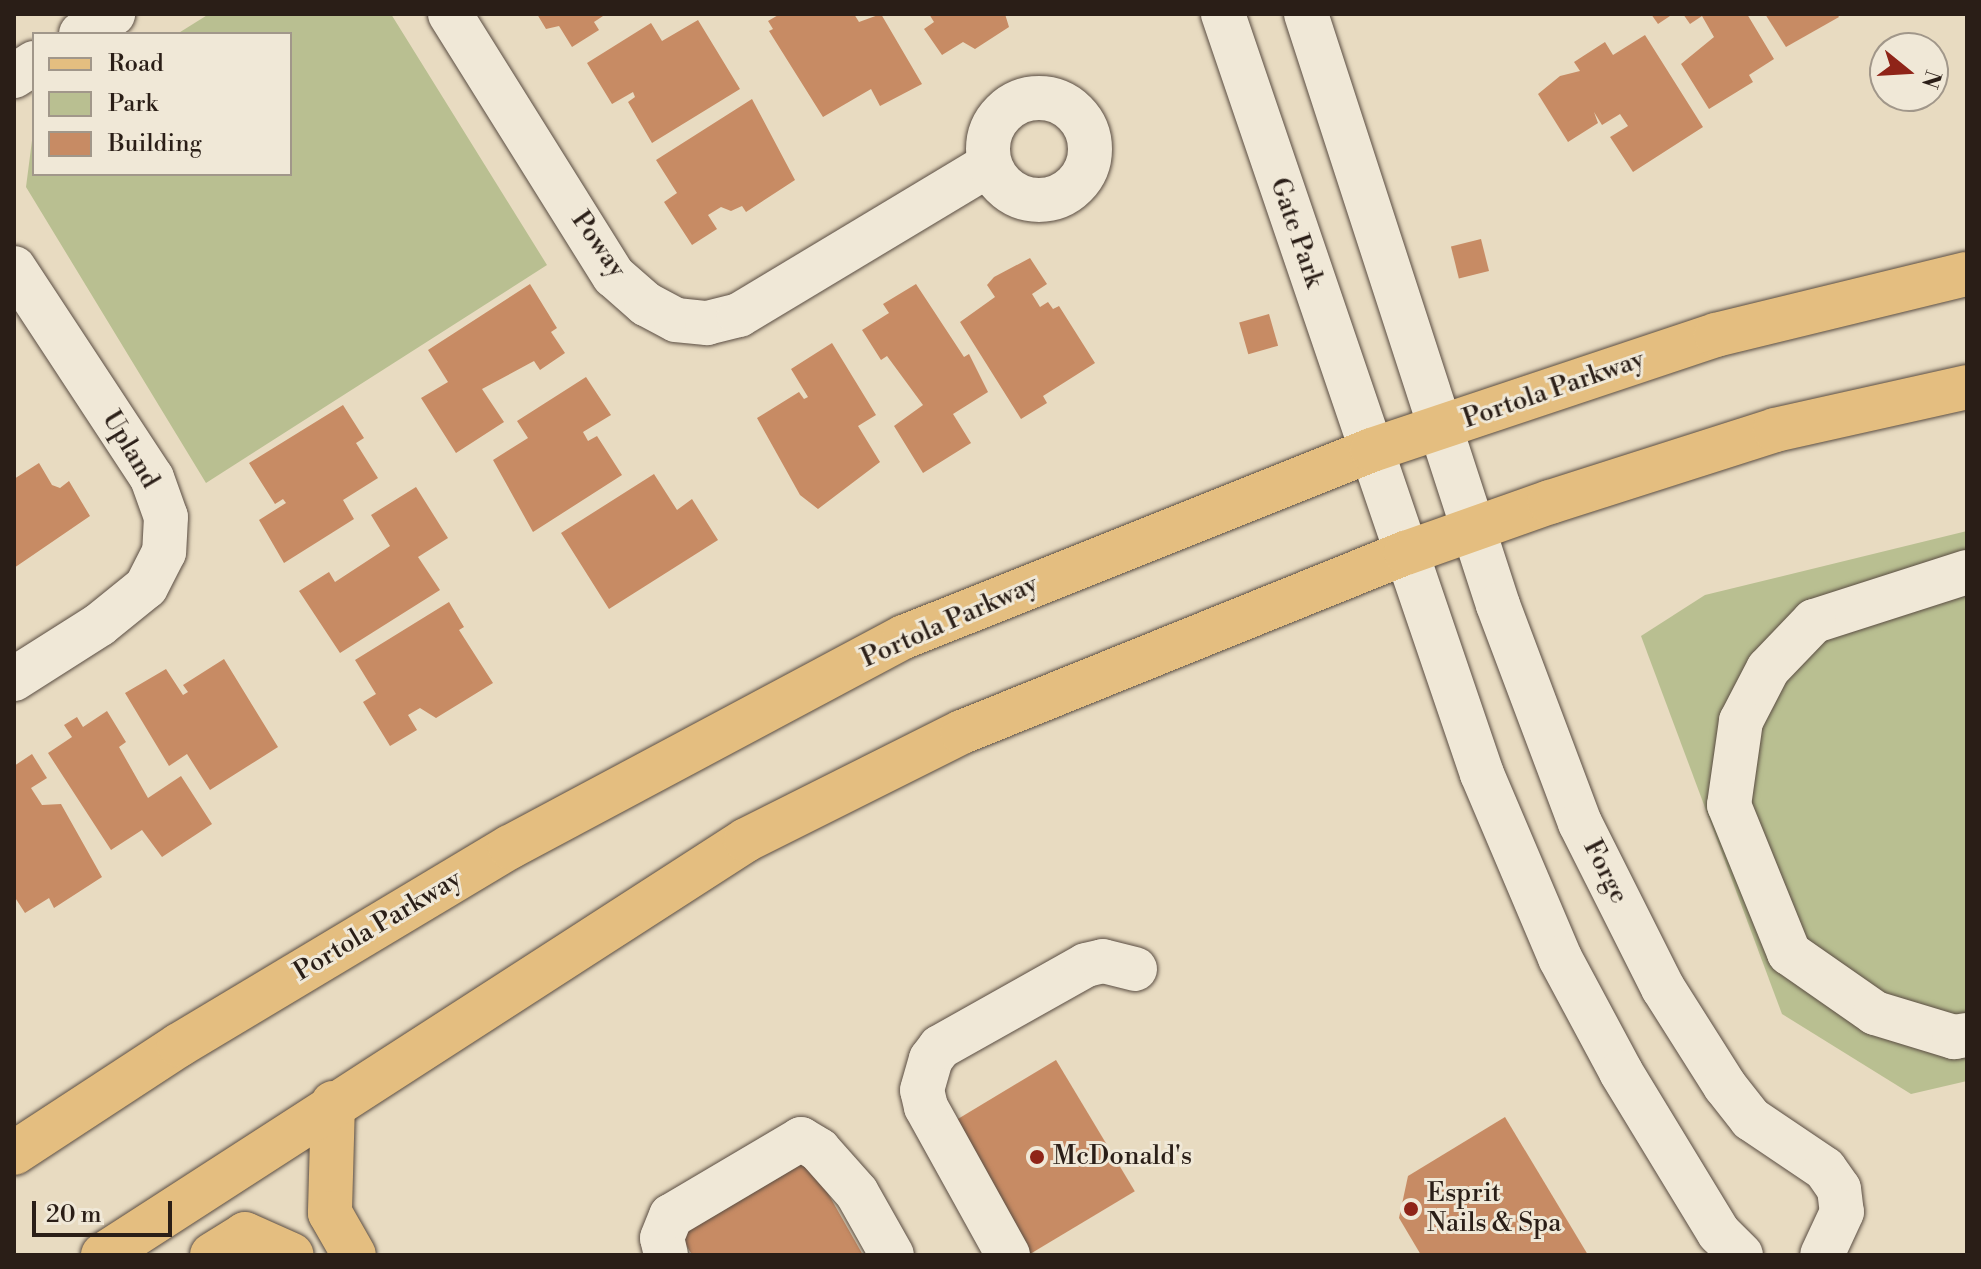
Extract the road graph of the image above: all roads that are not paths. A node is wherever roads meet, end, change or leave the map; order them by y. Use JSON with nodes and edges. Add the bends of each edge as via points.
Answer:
{"nodes":[{"id":1,"x":113,"y":14,"type":"edge"},
{"id":2,"x":450,"y":14,"type":"edge"},
{"id":3,"x":1223,"y":14,"type":"edge"},
{"id":4,"x":1306,"y":14,"type":"edge"},
{"id":5,"x":84,"y":32,"type":"edge"},
{"id":6,"x":32,"y":64,"type":"edge"},
{"id":7,"x":14,"y":76,"type":"edge"},
{"id":8,"x":989,"y":165,"type":"dead end"},
{"id":9,"x":14,"y":268,"type":"edge"},
{"id":10,"x":1967,"y":274,"type":"edge"},
{"id":11,"x":1967,"y":387,"type":"edge"},
{"id":12,"x":1442,"y":429,"type":"junction"},
{"id":13,"x":1372,"y":450,"type":"junction"},
{"id":14,"x":1474,"y":528,"type":"junction"},
{"id":15,"x":1406,"y":553,"type":"junction"},
{"id":16,"x":1967,"y":572,"type":"edge"},
{"id":17,"x":14,"y":679,"type":"edge"},
{"id":18,"x":1135,"y":969,"type":"dead end"},
{"id":19,"x":1967,"y":1035,"type":"edge"},
{"id":20,"x":333,"y":1103,"type":"junction"},
{"id":21,"x":14,"y":1153,"type":"edge"},
{"id":22,"x":103,"y":1255,"type":"edge"},
{"id":23,"x":212,"y":1255,"type":"edge"},
{"id":24,"x":292,"y":1255,"type":"edge"},
{"id":25,"x":354,"y":1255,"type":"edge"},
{"id":26,"x":666,"y":1255,"type":"edge"},
{"id":27,"x":892,"y":1255,"type":"edge"},
{"id":28,"x":1008,"y":1255,"type":"edge"},
{"id":29,"x":1741,"y":1255,"type":"edge"},
{"id":30,"x":1822,"y":1255,"type":"edge"}],
"edges":[{"from":1,"to":5,"type":"street"},
{"from":2,"to":8,"type":"street","name":"Poway","via":[[614,276],[646,304],[676,320],[707,323],[739,315]]},
{"from":3,"to":13,"type":"street","name":"Gate Park"},
{"from":4,"to":12,"type":"street"},
{"from":6,"to":7,"type":"street"},
{"from":9,"to":17,"type":"street","name":"Upland","via":[[152,478],[166,517],[164,552],[146,587],[99,625]]},
{"from":10,"to":12,"type":"main road","name":"Portola Parkway","via":[[1716,335]]},
{"from":11,"to":14,"type":"main road","via":[[1775,430]]},
{"from":12,"to":13,"type":"main road","name":"Portola Parkway"},
{"from":12,"to":14,"type":"street","name":"Forge"},
{"from":13,"to":15,"type":"street"},
{"from":13,"to":21,"type":"main road","name":"Portola Parkway","via":[[904,637],[510,847],[179,1045]]},
{"from":14,"to":15,"type":"main road"},
{"from":14,"to":30,"type":"street","name":"Forge","via":[[1524,681],[1580,823],[1663,988],[1751,1119],[1825,1169],[1839,1189],[1842,1212]]},
{"from":15,"to":20,"type":"main road","via":[[962,732],[746,840]]},
{"from":15,"to":29,"type":"street","via":[[1482,774],[1560,958],[1621,1072],[1719,1233]]},
{"from":16,"to":19,"type":"street","via":[[1814,621],[1768,669],[1741,721],[1729,805],[1789,953],[1875,1013],[1954,1037]]},
{"from":18,"to":28,"type":"street","via":[[1103,961],[1086,965],[940,1047],[931,1059],[922,1090],[933,1125]]},
{"from":20,"to":22,"type":"main road"},
{"from":20,"to":25,"type":"main road","via":[[330,1213]]},
{"from":23,"to":24,"type":"main road","via":[[245,1234]]},
{"from":26,"to":27,"type":"street","via":[[662,1238],[671,1216],[801,1139],[819,1150],[857,1193]]}]}
